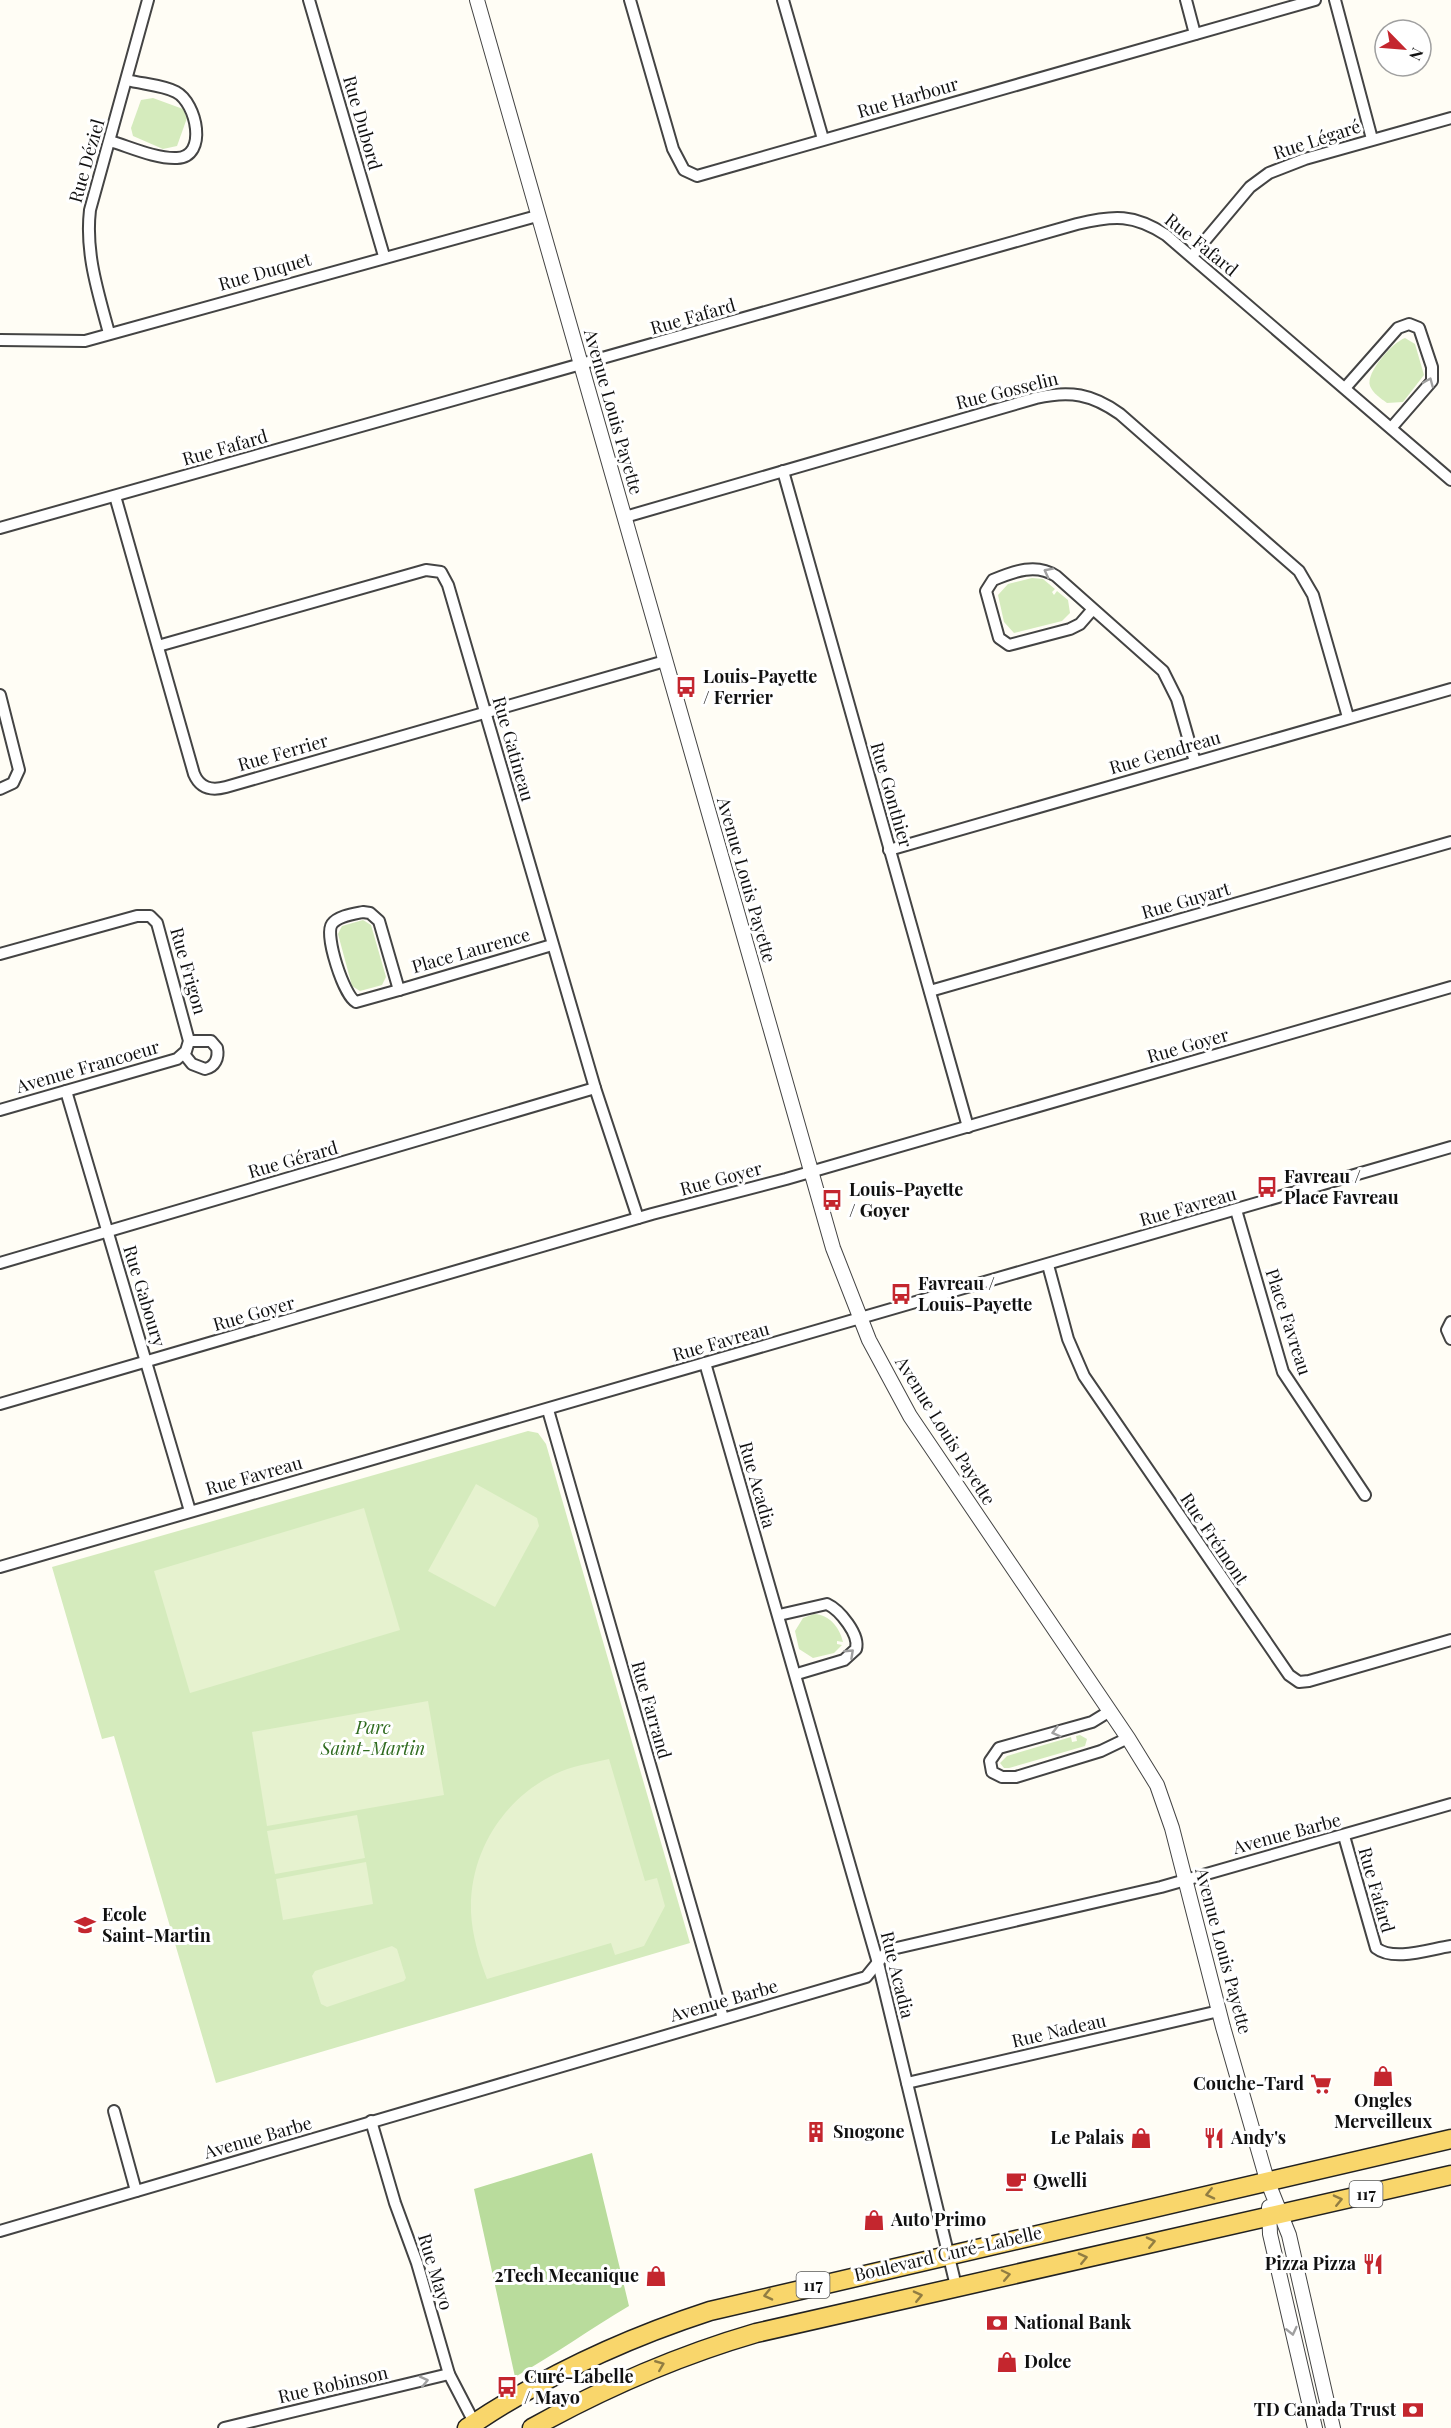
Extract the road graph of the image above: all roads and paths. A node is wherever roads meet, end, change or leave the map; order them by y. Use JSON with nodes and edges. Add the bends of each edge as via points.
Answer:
{"nodes":[{"id":1,"x":148,"y":0,"type":"edge"},
{"id":2,"x":309,"y":0,"type":"edge"},
{"id":3,"x":477,"y":0,"type":"edge"},
{"id":4,"x":630,"y":0,"type":"edge"},
{"id":5,"x":783,"y":0,"type":"edge"},
{"id":6,"x":1185,"y":0,"type":"edge"},
{"id":7,"x":1315,"y":0,"type":"edge"},
{"id":8,"x":1335,"y":0,"type":"edge"},
{"id":9,"x":1195,"y":34,"type":"junction"},
{"id":10,"x":127,"y":80,"type":"junction"},
{"id":11,"x":1451,"y":117,"type":"edge"},
{"id":12,"x":823,"y":139,"type":"junction"},
{"id":13,"x":1372,"y":140,"type":"junction"},
{"id":14,"x":110,"y":141,"type":"junction"},
{"id":15,"x":537,"y":216,"type":"junction"},
{"id":16,"x":384,"y":256,"type":"junction"},
{"id":17,"x":1192,"y":256,"type":"junction"},
{"id":18,"x":109,"y":333,"type":"junction"},
{"id":19,"x":0,"y":340,"type":"edge"},
{"id":20,"x":581,"y":365,"type":"junction"},
{"id":21,"x":1346,"y":388,"type":"junction"},
{"id":22,"x":1392,"y":427,"type":"junction"},
{"id":23,"x":783,"y":471,"type":"junction"},
{"id":24,"x":1451,"y":480,"type":"edge"},
{"id":25,"x":115,"y":496,"type":"junction"},
{"id":26,"x":625,"y":517,"type":"junction"},
{"id":27,"x":0,"y":528,"type":"edge"},
{"id":28,"x":1093,"y":609,"type":"junction"},
{"id":29,"x":158,"y":646,"type":"junction"},
{"id":30,"x":665,"y":661,"type":"junction"},
{"id":31,"x":1451,"y":689,"type":"edge"},
{"id":32,"x":0,"y":695,"type":"edge"},
{"id":33,"x":485,"y":713,"type":"junction"},
{"id":34,"x":1348,"y":717,"type":"junction"},
{"id":35,"x":1195,"y":762,"type":"junction"},
{"id":36,"x":0,"y":789,"type":"edge"},
{"id":37,"x":1451,"y":842,"type":"edge"},
{"id":38,"x":889,"y":850,"type":"junction"},
{"id":39,"x":552,"y":945,"type":"junction"},
{"id":40,"x":0,"y":954,"type":"edge"},
{"id":41,"x":1451,"y":987,"type":"edge"},
{"id":42,"x":399,"y":990,"type":"junction"},
{"id":43,"x":930,"y":991,"type":"junction"},
{"id":44,"x":189,"y":1041,"type":"junction"},
{"id":45,"x":184,"y":1054,"type":"junction"},
{"id":46,"x":595,"y":1088,"type":"junction"},
{"id":47,"x":66,"y":1091,"type":"junction"},
{"id":48,"x":0,"y":1110,"type":"edge"},
{"id":49,"x":968,"y":1127,"type":"junction"},
{"id":50,"x":1451,"y":1147,"type":"edge"},
{"id":51,"x":811,"y":1171,"type":"junction"},
{"id":52,"x":1236,"y":1210,"type":"junction"},
{"id":53,"x":638,"y":1218,"type":"junction"},
{"id":54,"x":107,"y":1232,"type":"junction"},
{"id":55,"x":0,"y":1263,"type":"edge"},
{"id":56,"x":1048,"y":1265,"type":"junction"},
{"id":57,"x":860,"y":1319,"type":"junction"},
{"id":58,"x":1451,"y":1322,"type":"edge"},
{"id":59,"x":1451,"y":1339,"type":"edge"},
{"id":60,"x":147,"y":1362,"type":"junction"},
{"id":61,"x":705,"y":1363,"type":"junction"},
{"id":62,"x":0,"y":1404,"type":"edge"},
{"id":63,"x":548,"y":1410,"type":"junction"},
{"id":64,"x":1365,"y":1495,"type":"dead end"},
{"id":65,"x":190,"y":1511,"type":"junction"},
{"id":66,"x":0,"y":1567,"type":"edge"},
{"id":67,"x":779,"y":1615,"type":"junction"},
{"id":68,"x":1451,"y":1640,"type":"edge"},
{"id":69,"x":797,"y":1674,"type":"junction"},
{"id":70,"x":1110,"y":1711,"type":"junction"},
{"id":71,"x":1128,"y":1738,"type":"junction"},
{"id":72,"x":1451,"y":1804,"type":"edge"},
{"id":73,"x":1344,"y":1836,"type":"junction"},
{"id":74,"x":1186,"y":1879,"type":"junction"},
{"id":75,"x":1451,"y":1946,"type":"edge"},
{"id":76,"x":878,"y":1964,"type":"junction"},
{"id":77,"x":1219,"y":2011,"type":"junction"},
{"id":78,"x":723,"y":2018,"type":"junction"},
{"id":79,"x":907,"y":2083,"type":"junction"},
{"id":80,"x":114,"y":2111,"type":"dead end"},
{"id":81,"x":371,"y":2121,"type":"junction"},
{"id":82,"x":1451,"y":2139,"type":"edge"},
{"id":83,"x":1451,"y":2175,"type":"edge"},
{"id":84,"x":1267,"y":2181,"type":"junction"},
{"id":85,"x":136,"y":2191,"type":"junction"},
{"id":86,"x":1275,"y":2214,"type":"junction"},
{"id":87,"x":0,"y":2230,"type":"edge"},
{"id":88,"x":948,"y":2253,"type":"junction"},
{"id":89,"x":956,"y":2286,"type":"junction"},
{"id":90,"x":449,"y":2374,"type":"junction"},
{"id":91,"x":472,"y":2426,"type":"edge"},
{"id":92,"x":224,"y":2428,"type":"edge"},
{"id":93,"x":532,"y":2428,"type":"edge"},
{"id":94,"x":1315,"y":2428,"type":"edge"},
{"id":95,"x":1333,"y":2428,"type":"edge"}],
"edges":[{"from":1,"to":10,"type":"street","name":"Rue Déziel"},
{"from":2,"to":16,"type":"street","name":"Rue Dubord"},
{"from":3,"to":15,"type":"street","name":"Avenue Louis Payette"},
{"from":4,"to":12,"type":"street","name":"Rue Harbour","via":[[669,137],[684,170],[697,176]]},
{"from":5,"to":12,"type":"street"},
{"from":6,"to":9,"type":"street"},
{"from":7,"to":9,"type":"street","name":"Rue Harbour"},
{"from":8,"to":13,"type":"street"},
{"from":9,"to":12,"type":"street","name":"Rue Harbour"},
{"from":10,"to":14,"type":"street","name":"Rue Déziel"},
{"from":10,"to":14,"type":"street","via":[[176,92],[186,101],[195,123],[195,143],[188,154],[175,158]]},
{"from":11,"to":13,"type":"street","name":"Rue Légaré"},
{"from":13,"to":17,"type":"street","name":"Rue Légaré","via":[[1288,164],[1263,176]]},
{"from":14,"to":18,"type":"street","name":"Rue Déziel","via":[[87,231]]},
{"from":15,"to":16,"type":"street","name":"Rue Duquet"},
{"from":15,"to":20,"type":"street","name":"Avenue Louis Payette"},
{"from":16,"to":18,"type":"street","name":"Rue Duquet"},
{"from":17,"to":20,"type":"street","name":"Rue Fafard","via":[[1142,221],[1123,217],[1097,219]]},
{"from":17,"to":21,"type":"street","name":"Rue Fafard"},
{"from":18,"to":19,"type":"street","name":"Rue Duquet","via":[[85,341]]},
{"from":20,"to":25,"type":"street","name":"Rue Fafard"},
{"from":20,"to":26,"type":"street","name":"Avenue Louis Payette"},
{"from":21,"to":22,"type":"street","name":"Rue Fafard"},
{"from":22,"to":21,"type":"street","one_way":true,"via":[[1432,381],[1432,367],[1419,328],[1409,324],[1393,332]]},
{"from":22,"to":24,"type":"street","name":"Rue Fafard"},
{"from":23,"to":26,"type":"street","name":"Rue Gosselin"},
{"from":23,"to":34,"type":"street","name":"Rue Gosselin","via":[[1046,395],[1075,393],[1095,399],[1120,414],[1299,571],[1313,595]]},
{"from":23,"to":38,"type":"street","name":"Rue Gonthier"},
{"from":25,"to":27,"type":"street","name":"Rue Fafard"},
{"from":25,"to":29,"type":"street","name":"Rue Ferrier"},
{"from":26,"to":30,"type":"street","name":"Avenue Louis Payette"},
{"from":28,"to":28,"type":"street","one_way":true,"via":[[1056,576],[1041,568],[993,580],[986,591],[999,638],[1009,645],[1070,629]]},
{"from":28,"to":35,"type":"street","via":[[1167,676]]},
{"from":29,"to":33,"type":"street","name":"Rue Ferrier","via":[[194,774],[202,786],[211,789]]},
{"from":29,"to":33,"type":"street","name":"Rue Gatineau","via":[[437,570],[447,585]]},
{"from":30,"to":33,"type":"street","name":"Rue Ferrier"},
{"from":30,"to":51,"type":"street","name":"Avenue Louis Payette"},
{"from":31,"to":34,"type":"street","name":"Rue Gendreau"},
{"from":32,"to":36,"type":"street","via":[[19,765],[17,778]]},
{"from":33,"to":39,"type":"street","name":"Rue Gatineau"},
{"from":34,"to":35,"type":"street","name":"Rue Gendreau"},
{"from":35,"to":38,"type":"street","name":"Rue Gendreau"},
{"from":37,"to":43,"type":"street","name":"Rue Guyart"},
{"from":38,"to":43,"type":"street","name":"Rue Gonthier"},
{"from":39,"to":42,"type":"street","name":"Place Laurence"},
{"from":39,"to":46,"type":"street","name":"Rue Gatineau"},
{"from":40,"to":44,"type":"street","name":"Rue Frigon","via":[[147,915],[157,923]]},
{"from":41,"to":49,"type":"street","name":"Rue Goyer"},
{"from":42,"to":42,"type":"street","name":"Place Laurence","via":[[376,917],[363,912],[333,922],[330,937],[348,997],[359,1002]]},
{"from":43,"to":49,"type":"street","name":"Rue Gonthier"},
{"from":44,"to":45,"type":"street","name":"Avenue Francoeur"},
{"from":44,"to":45,"type":"street","name":"Avenue Francoeur","via":[[211,1041],[217,1048],[217,1059],[205,1069],[192,1064]]},
{"from":45,"to":47,"type":"street","name":"Avenue Francoeur"},
{"from":46,"to":53,"type":"street","name":"Rue Gatineau"},
{"from":46,"to":54,"type":"street","name":"Rue Gérard"},
{"from":47,"to":48,"type":"street","name":"Avenue Francoeur"},
{"from":47,"to":54,"type":"street","name":"Rue Gaboury"},
{"from":49,"to":51,"type":"street","name":"Rue Goyer"},
{"from":50,"to":52,"type":"street","name":"Rue Favreau"},
{"from":51,"to":53,"type":"street","name":"Rue Goyer"},
{"from":51,"to":57,"type":"street","name":"Avenue Louis Payette","via":[[833,1248]]},
{"from":52,"to":56,"type":"street","name":"Rue Favreau"},
{"from":52,"to":64,"type":"street","name":"Place Favreau","via":[[1283,1372]]},
{"from":53,"to":60,"type":"street","name":"Rue Goyer"},
{"from":54,"to":55,"type":"street","name":"Rue Gérard"},
{"from":54,"to":60,"type":"street","name":"Rue Gaboury"},
{"from":56,"to":57,"type":"street","name":"Rue Favreau"},
{"from":56,"to":68,"type":"street","name":"Rue Frémont","via":[[1068,1339],[1084,1376],[1289,1675],[1299,1682],[1309,1681]]},
{"from":57,"to":61,"type":"street","name":"Rue Favreau"},
{"from":57,"to":70,"type":"street","name":"Avenue Louis Payette","via":[[925,1441]]},
{"from":58,"to":59,"type":"street","via":[[1447,1330]]},
{"from":60,"to":62,"type":"street","name":"Rue Goyer"},
{"from":60,"to":65,"type":"street","name":"Rue Gaboury"},
{"from":61,"to":63,"type":"street","name":"Rue Favreau"},
{"from":61,"to":67,"type":"street","name":"Rue Acadia"},
{"from":63,"to":65,"type":"street","name":"Rue Favreau"},
{"from":63,"to":78,"type":"street","name":"Rue Farrand"},
{"from":65,"to":66,"type":"street","name":"Rue Favreau"},
{"from":67,"to":69,"type":"street","name":"Rue Acadia"},
{"from":69,"to":67,"type":"street","one_way":true,"via":[[844,1660],[856,1649],[857,1639],[827,1604]]},
{"from":69,"to":76,"type":"street","name":"Rue Acadia"},
{"from":70,"to":71,"type":"street","name":"Avenue Louis Payette"},
{"from":70,"to":71,"type":"street","one_way":true,"via":[[1092,1722],[999,1748],[990,1761],[992,1772],[1002,1778],[1016,1777],[1089,1756]]},
{"from":71,"to":74,"type":"street","name":"Avenue Louis Payette","via":[[1157,1785]]},
{"from":72,"to":73,"type":"street","name":"Avenue Barbe"},
{"from":73,"to":74,"type":"street","name":"Avenue Barbe"},
{"from":73,"to":75,"type":"street","name":"Rue Fafard","via":[[1376,1948],[1395,1954]]},
{"from":74,"to":76,"type":"street","name":"Avenue Barbe","via":[[888,1950]]},
{"from":74,"to":77,"type":"street","name":"Avenue Louis Payette"},
{"from":76,"to":78,"type":"street","name":"Avenue Barbe","via":[[866,1977]]},
{"from":76,"to":79,"type":"street","name":"Rue Acadia"},
{"from":77,"to":79,"type":"street","name":"Rue Nadeau"},
{"from":77,"to":84,"type":"street","name":"Avenue Louis Payette"},
{"from":78,"to":81,"type":"street","name":"Avenue Barbe"},
{"from":79,"to":88,"type":"street","name":"Rue Acadia"},
{"from":80,"to":85,"type":"street"},
{"from":81,"to":85,"type":"street","name":"Avenue Barbe"},
{"from":81,"to":90,"type":"street","name":"Rue Mayo"},
{"from":82,"to":84,"type":"main road","name":"Boulevard Curé-Labelle","number":"117"},
{"from":86,"to":83,"type":"main road","name":"Boulevard Curé-Labelle","number":"117","one_way":true},
{"from":84,"to":86,"type":"street","name":"Avenue Louis Payette"},
{"from":84,"to":88,"type":"main road","name":"Boulevard Curé-Labelle","number":"117","one_way":true},
{"from":85,"to":87,"type":"street","name":"Avenue Barbe"},
{"from":89,"to":86,"type":"main road","name":"Boulevard Curé-Labelle","number":"117","one_way":true},
{"from":86,"to":94,"type":"street","one_way":true,"via":[[1270,2234]]},
{"from":86,"to":95,"type":"street","via":[[1289,2235]]},
{"from":88,"to":89,"type":"street","name":"Rue Acadia"},
{"from":88,"to":91,"type":"main road","name":"Boulevard Curé-Labelle","number":"117","one_way":true,"via":[[680,2320],[572,2366]]},
{"from":93,"to":89,"type":"main road","name":"Boulevard Curé-Labelle","number":"117","one_way":true,"via":[[619,2383],[713,2346]]},
{"from":90,"to":91,"type":"street","name":"Rue Mayo"},
{"from":92,"to":90,"type":"street","name":"Rue Robinson","one_way":true}]}
